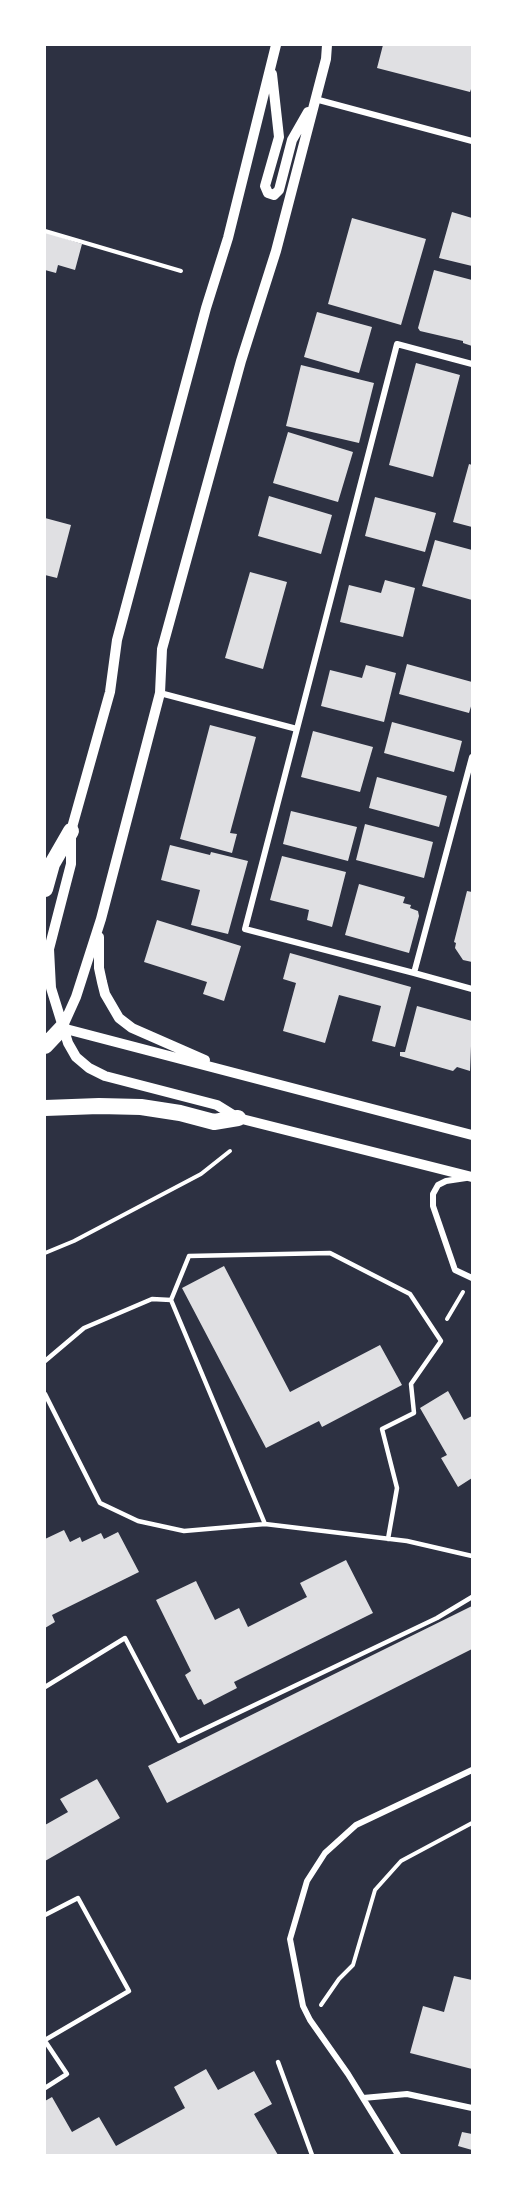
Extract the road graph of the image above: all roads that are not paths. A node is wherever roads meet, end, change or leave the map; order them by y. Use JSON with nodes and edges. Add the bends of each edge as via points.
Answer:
{"nodes":[{"id":1,"x":276,"y":45,"type":"edge"},
{"id":2,"x":327,"y":45,"type":"edge"},
{"id":3,"x":271,"y":65,"type":"junction"},
{"id":4,"x":315,"y":99,"type":"junction"},
{"id":5,"x":472,"y":141,"type":"edge"},
{"id":6,"x":472,"y":364,"type":"edge"},
{"id":7,"x":160,"y":693,"type":"junction"},
{"id":8,"x":297,"y":729,"type":"junction"},
{"id":9,"x":472,"y":757,"type":"edge"},
{"id":10,"x":470,"y":771,"type":"edge"},
{"id":11,"x":71,"y":831,"type":"junction"},
{"id":12,"x":45,"y":889,"type":"edge"},
{"id":13,"x":100,"y":919,"type":"junction"},
{"id":14,"x":414,"y":973,"type":"junction"},
{"id":15,"x":472,"y":989,"type":"edge"},
{"id":16,"x":45,"y":1028,"type":"edge"},
{"id":17,"x":63,"y":1028,"type":"junction"},
{"id":18,"x":45,"y":1047,"type":"edge"},
{"id":19,"x":233,"y":1072,"type":"junction"},
{"id":20,"x":45,"y":1108,"type":"edge"},
{"id":21,"x":238,"y":1118,"type":"junction"},
{"id":22,"x":472,"y":1135,"type":"edge"},
{"id":23,"x":472,"y":1178,"type":"edge"},
{"id":24,"x":470,"y":1281,"type":"edge"},
{"id":25,"x":171,"y":1300,"type":"junction"},
{"id":26,"x":45,"y":1361,"type":"edge"},
{"id":27,"x":45,"y":1394,"type":"edge"},
{"id":28,"x":265,"y":1524,"type":"junction"},
{"id":29,"x":388,"y":1539,"type":"junction"},
{"id":30,"x":472,"y":1556,"type":"edge"},
{"id":31,"x":472,"y":1597,"type":"edge"},
{"id":32,"x":45,"y":1687,"type":"edge"},
{"id":33,"x":472,"y":1770,"type":"edge"},
{"id":34,"x":45,"y":1915,"type":"edge"},
{"id":35,"x":45,"y":2041,"type":"edge"},
{"id":36,"x":278,"y":2062,"type":"dead end"},
{"id":37,"x":45,"y":2088,"type":"edge"},
{"id":38,"x":363,"y":2098,"type":"junction"},
{"id":39,"x":472,"y":2108,"type":"edge"},
{"id":40,"x":312,"y":2155,"type":"edge"},
{"id":41,"x":398,"y":2155,"type":"edge"}],
"edges":[{"from":1,"to":3,"type":"street"},
{"from":2,"to":4,"type":"street"},
{"from":3,"to":4,"type":"street","via":[[279,137],[265,186],[268,193],[274,195],[279,190],[292,140]]},
{"from":3,"to":11,"type":"street","via":[[228,238],[117,640],[110,692]]},
{"from":4,"to":5,"type":"street"},
{"from":4,"to":7,"type":"street","via":[[276,251],[241,361],[162,650]]},
{"from":6,"to":8,"type":"street","via":[[397,344]]},
{"from":7,"to":8,"type":"street"},
{"from":7,"to":13,"type":"street"},
{"from":8,"to":14,"type":"street","via":[[245,929]]},
{"from":9,"to":10,"type":"street"},
{"from":10,"to":14,"type":"street"},
{"from":11,"to":12,"type":"highway","via":[[52,864]]},
{"from":11,"to":17,"type":"street","via":[[71,864],[49,949],[51,988]]},
{"from":13,"to":17,"type":"street"},
{"from":13,"to":19,"type":"street","via":[[99,968],[105,994],[119,1018],[132,1029]]},
{"from":14,"to":15,"type":"street"},
{"from":16,"to":17,"type":"highway"},
{"from":17,"to":18,"type":"highway"},
{"from":17,"to":19,"type":"street"},
{"from":17,"to":21,"type":"street","via":[[76,1057],[89,1068],[122,1081],[217,1105]]},
{"from":19,"to":22,"type":"street"},
{"from":20,"to":21,"type":"highway","via":[[141,1107],[214,1122]]},
{"from":21,"to":23,"type":"street"},
{"from":23,"to":24,"type":"street","via":[[446,1181],[433,1194],[433,1206],[455,1270]]},
{"from":25,"to":26,"type":"lane","via":[[152,1299],[84,1328]]},
{"from":25,"to":28,"type":"lane"},
{"from":25,"to":29,"type":"lane","via":[[189,1256],[330,1253],[410,1294],[441,1341],[411,1384],[414,1413],[382,1429],[397,1488]]},
{"from":27,"to":28,"type":"lane","via":[[100,1503],[138,1521],[184,1531]]},
{"from":28,"to":29,"type":"lane"},
{"from":29,"to":30,"type":"lane"},
{"from":31,"to":32,"type":"lane","via":[[437,1618],[179,1741],[125,1638]]},
{"from":33,"to":38,"type":"street","via":[[356,1825],[325,1853],[307,1881],[290,1939],[303,2006]]},
{"from":34,"to":35,"type":"lane","via":[[78,1898],[129,1991]]},
{"from":35,"to":37,"type":"lane","via":[[67,2074]]},
{"from":36,"to":40,"type":"lane"},
{"from":38,"to":39,"type":"street","via":[[407,2094]]},
{"from":38,"to":41,"type":"street"}]}
